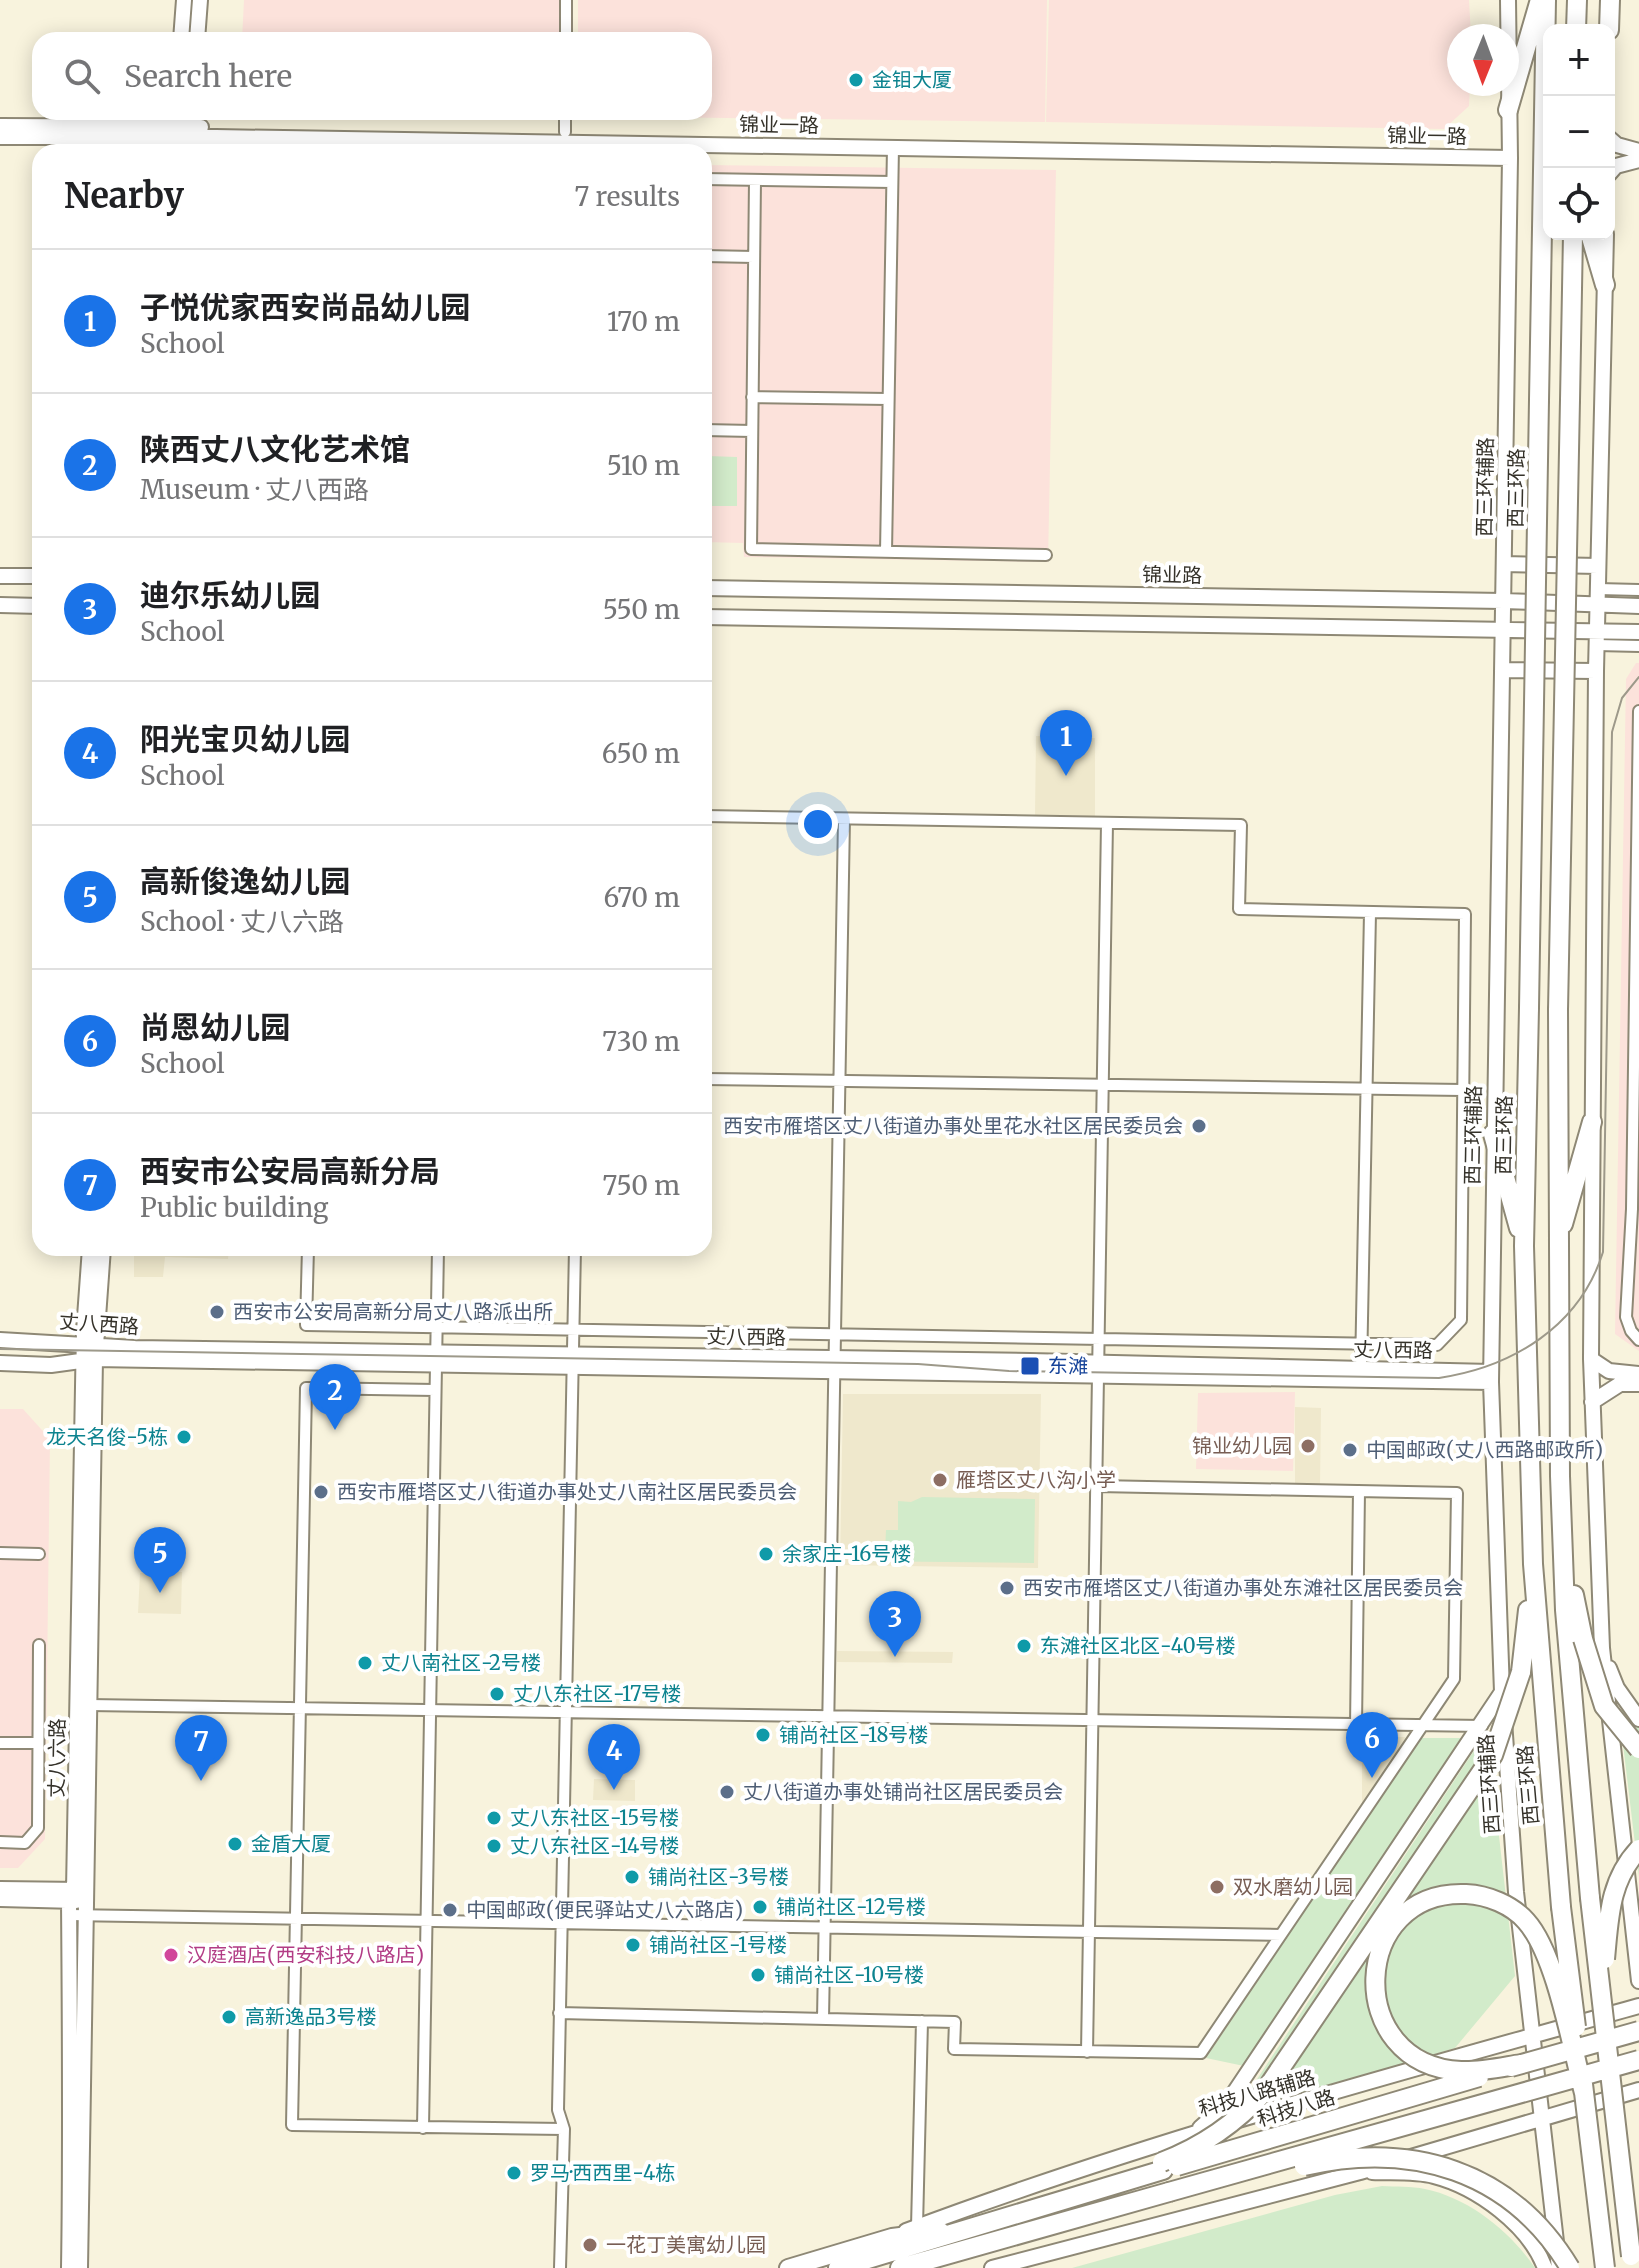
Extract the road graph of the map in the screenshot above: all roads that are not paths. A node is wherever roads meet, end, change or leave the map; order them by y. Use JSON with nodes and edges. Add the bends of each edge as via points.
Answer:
{"nodes":[{"id":1,"x":184,"y":0,"type":"edge"},
{"id":2,"x":200,"y":0,"type":"edge"},
{"id":3,"x":566,"y":0,"type":"edge"},
{"id":4,"x":1508,"y":0,"type":"edge"},
{"id":5,"x":1543,"y":0,"type":"edge"},
{"id":6,"x":1577,"y":0,"type":"edge"},
{"id":7,"x":1610,"y":0,"type":"edge"},
{"id":8,"x":1576,"y":24,"type":"edge"},
{"id":9,"x":1609,"y":24,"type":"edge"},
{"id":10,"x":182,"y":32,"type":"edge"},
{"id":11,"x":198,"y":32,"type":"edge"},
{"id":12,"x":566,"y":32,"type":"edge"},
{"id":13,"x":1508,"y":110,"type":"junction"},
{"id":14,"x":565,"y":120,"type":"edge"},
{"id":15,"x":181,"y":125,"type":"edge"},
{"id":16,"x":0,"y":126,"type":"edge"},
{"id":17,"x":565,"y":132,"type":"junction"},
{"id":18,"x":0,"y":137,"type":"edge"},
{"id":19,"x":1615,"y":143,"type":"edge"},
{"id":20,"x":893,"y":147,"type":"junction"},
{"id":21,"x":1639,"y":151,"type":"edge"},
{"id":22,"x":1510,"y":153,"type":"junction"},
{"id":23,"x":1639,"y":160,"type":"edge"},
{"id":24,"x":1614,"y":168,"type":"edge"},
{"id":25,"x":712,"y":179,"type":"edge"},
{"id":26,"x":755,"y":180,"type":"junction"},
{"id":27,"x":892,"y":182,"type":"junction"},
{"id":28,"x":1573,"y":240,"type":"edge"},
{"id":29,"x":1592,"y":240,"type":"edge"},
{"id":30,"x":1606,"y":240,"type":"edge"},
{"id":31,"x":712,"y":256,"type":"edge"},
{"id":32,"x":754,"y":257,"type":"junction"},
{"id":33,"x":1605,"y":285,"type":"junction"},
{"id":34,"x":752,"y":397,"type":"junction"},
{"id":35,"x":888,"y":399,"type":"junction"},
{"id":36,"x":712,"y":430,"type":"edge"},
{"id":37,"x":752,"y":431,"type":"junction"},
{"id":38,"x":886,"y":552,"type":"junction"},
{"id":39,"x":1046,"y":555,"type":"dead end"},
{"id":40,"x":1504,"y":564,"type":"junction"},
{"id":41,"x":1598,"y":566,"type":"junction"},
{"id":42,"x":0,"y":576,"type":"edge"},
{"id":43,"x":32,"y":576,"type":"edge"},
{"id":44,"x":712,"y":588,"type":"edge"},
{"id":45,"x":1598,"y":589,"type":"junction"},
{"id":46,"x":1639,"y":590,"type":"edge"},
{"id":47,"x":1503,"y":601,"type":"junction"},
{"id":48,"x":0,"y":605,"type":"edge"},
{"id":49,"x":32,"y":606,"type":"edge"},
{"id":50,"x":1597,"y":606,"type":"junction"},
{"id":51,"x":1639,"y":606,"type":"edge"},
{"id":52,"x":712,"y":617,"type":"edge"},
{"id":53,"x":1503,"y":630,"type":"junction"},
{"id":54,"x":1639,"y":632,"type":"edge"},
{"id":55,"x":1597,"y":638,"type":"junction"},
{"id":56,"x":1639,"y":646,"type":"edge"},
{"id":57,"x":1502,"y":670,"type":"junction"},
{"id":58,"x":1596,"y":671,"type":"junction"},
{"id":59,"x":1639,"y":711,"type":"edge"},
{"id":60,"x":712,"y":816,"type":"edge"},
{"id":61,"x":844,"y":819,"type":"junction"},
{"id":62,"x":1107,"y":823,"type":"junction"},
{"id":63,"x":1638,"y":830,"type":"edge"},
{"id":64,"x":1370,"y":913,"type":"junction"},
{"id":65,"x":1638,"y":927,"type":"edge"},
{"id":66,"x":1636,"y":1074,"type":"edge"},
{"id":67,"x":712,"y":1079,"type":"edge"},
{"id":68,"x":839,"y":1082,"type":"junction"},
{"id":69,"x":1101,"y":1086,"type":"junction"},
{"id":70,"x":1366,"y":1088,"type":"junction"},
{"id":71,"x":1462,"y":1090,"type":"junction"},
{"id":72,"x":1592,"y":1122,"type":"junction"},
{"id":73,"x":1493,"y":1134,"type":"junction"},
{"id":74,"x":1635,"y":1209,"type":"edge"},
{"id":75,"x":1524,"y":1246,"type":"junction"},
{"id":76,"x":1557,"y":1246,"type":"junction"},
{"id":77,"x":90,"y":1256,"type":"edge"},
{"id":78,"x":102,"y":1256,"type":"edge"},
{"id":79,"x":308,"y":1256,"type":"edge"},
{"id":80,"x":438,"y":1256,"type":"edge"},
{"id":81,"x":575,"y":1256,"type":"edge"},
{"id":82,"x":1627,"y":1321,"type":"junction"},
{"id":83,"x":1639,"y":1321,"type":"edge"},
{"id":84,"x":436,"y":1327,"type":"junction"},
{"id":85,"x":573,"y":1330,"type":"junction"},
{"id":86,"x":836,"y":1334,"type":"junction"},
{"id":87,"x":1099,"y":1339,"type":"junction"},
{"id":88,"x":0,"y":1340,"type":"edge"},
{"id":89,"x":1639,"y":1340,"type":"edge"},
{"id":90,"x":1362,"y":1344,"type":"junction"},
{"id":91,"x":90,"y":1352,"type":"junction"},
{"id":92,"x":436,"y":1358,"type":"junction"},
{"id":93,"x":1591,"y":1359,"type":"junction"},
{"id":94,"x":572,"y":1360,"type":"junction"},
{"id":95,"x":0,"y":1363,"type":"edge"},
{"id":96,"x":834,"y":1365,"type":"junction"},
{"id":97,"x":1099,"y":1370,"type":"junction"},
{"id":98,"x":1361,"y":1370,"type":"junction"},
{"id":99,"x":1639,"y":1374,"type":"edge"},
{"id":100,"x":1491,"y":1377,"type":"junction"},
{"id":101,"x":1639,"y":1384,"type":"edge"},
{"id":102,"x":435,"y":1390,"type":"junction"},
{"id":103,"x":1592,"y":1402,"type":"junction"},
{"id":104,"x":1098,"y":1486,"type":"junction"},
{"id":105,"x":1359,"y":1491,"type":"junction"},
{"id":106,"x":1562,"y":1530,"type":"junction"},
{"id":107,"x":0,"y":1553,"type":"edge"},
{"id":108,"x":39,"y":1554,"type":"dead end"},
{"id":109,"x":1533,"y":1564,"type":"junction"},
{"id":110,"x":39,"y":1645,"type":"dead end"},
{"id":111,"x":1602,"y":1648,"type":"junction"},
{"id":112,"x":1502,"y":1692,"type":"junction"},
{"id":113,"x":89,"y":1705,"type":"junction"},
{"id":114,"x":300,"y":1709,"type":"junction"},
{"id":115,"x":431,"y":1710,"type":"junction"},
{"id":116,"x":567,"y":1713,"type":"junction"},
{"id":117,"x":830,"y":1717,"type":"junction"},
{"id":118,"x":1639,"y":1719,"type":"edge"},
{"id":119,"x":1093,"y":1722,"type":"junction"},
{"id":120,"x":1356,"y":1726,"type":"junction"},
{"id":121,"x":1482,"y":1726,"type":"junction"},
{"id":122,"x":1420,"y":1727,"type":"junction"},
{"id":123,"x":0,"y":1743,"type":"edge"},
{"id":124,"x":38,"y":1743,"type":"junction"},
{"id":125,"x":1639,"y":1749,"type":"edge"},
{"id":126,"x":0,"y":1842,"type":"edge"},
{"id":127,"x":1639,"y":1849,"type":"edge"},
{"id":128,"x":0,"y":1889,"type":"edge"},
{"id":129,"x":0,"y":1899,"type":"edge"},
{"id":130,"x":78,"y":1902,"type":"junction"},
{"id":131,"x":296,"y":1918,"type":"junction"},
{"id":132,"x":426,"y":1920,"type":"junction"},
{"id":133,"x":560,"y":1923,"type":"junction"},
{"id":134,"x":827,"y":1928,"type":"junction"},
{"id":135,"x":1089,"y":1933,"type":"junction"},
{"id":136,"x":1281,"y":1935,"type":"junction"},
{"id":137,"x":1639,"y":1981,"type":"edge"},
{"id":138,"x":1602,"y":2002,"type":"junction"},
{"id":139,"x":1639,"y":2006,"type":"edge"},
{"id":140,"x":559,"y":2013,"type":"junction"},
{"id":141,"x":823,"y":2019,"type":"junction"},
{"id":142,"x":922,"y":2021,"type":"junction"},
{"id":143,"x":1639,"y":2031,"type":"edge"},
{"id":144,"x":1535,"y":2035,"type":"junction"},
{"id":145,"x":1087,"y":2052,"type":"junction"},
{"id":146,"x":1639,"y":2060,"type":"edge"},
{"id":147,"x":1521,"y":2064,"type":"junction"},
{"id":148,"x":1639,"y":2090,"type":"edge"},
{"id":149,"x":1584,"y":2093,"type":"junction"},
{"id":150,"x":1545,"y":2120,"type":"junction"},
{"id":151,"x":423,"y":2128,"type":"junction"},
{"id":152,"x":564,"y":2129,"type":"junction"},
{"id":153,"x":1197,"y":2130,"type":"junction"},
{"id":154,"x":1163,"y":2166,"type":"junction"},
{"id":155,"x":1360,"y":2172,"type":"junction"},
{"id":156,"x":1211,"y":2180,"type":"junction"},
{"id":157,"x":917,"y":2227,"type":"junction"},
{"id":158,"x":967,"y":2229,"type":"junction"},
{"id":159,"x":892,"y":2237,"type":"junction"},
{"id":160,"x":985,"y":2244,"type":"junction"},
{"id":161,"x":1632,"y":2262,"type":"edge"},
{"id":162,"x":69,"y":2268,"type":"edge"},
{"id":163,"x":80,"y":2268,"type":"edge"},
{"id":164,"x":560,"y":2268,"type":"edge"},
{"id":165,"x":788,"y":2268,"type":"edge"},
{"id":166,"x":838,"y":2268,"type":"edge"},
{"id":167,"x":900,"y":2268,"type":"edge"},
{"id":168,"x":921,"y":2268,"type":"edge"},
{"id":169,"x":992,"y":2268,"type":"edge"},
{"id":170,"x":1545,"y":2268,"type":"edge"},
{"id":171,"x":1559,"y":2268,"type":"edge"},
{"id":172,"x":1570,"y":2268,"type":"edge"},
{"id":173,"x":1605,"y":2268,"type":"edge"}],
"edges":[{"from":1,"to":10,"type":"main road"},
{"from":2,"to":11,"type":"main road"},
{"from":3,"to":12,"type":"street"},
{"from":4,"to":13,"type":"main road","name":"西三环辅路"},
{"from":5,"to":13,"type":"highway"},
{"from":5,"to":75,"type":"highway","name":"西三环路","bridge":true},
{"from":6,"to":8,"type":"highway"},
{"from":7,"to":9,"type":"highway"},
{"from":13,"to":22,"type":"main road","name":"西三环辅路"},
{"from":14,"to":17,"type":"street"},
{"from":15,"to":16,"type":"main road","name":"锦业一路"},
{"from":15,"to":17,"type":"main road","name":"锦业一路"},
{"from":15,"to":18,"type":"main road","name":"锦业一路"},
{"from":15,"to":20,"type":"main road","name":"锦业一路"},
{"from":17,"to":22,"type":"main road","name":"锦业一路"},
{"from":19,"to":21,"type":"main road"},
{"from":20,"to":22,"type":"main road","name":"锦业一路"},
{"from":20,"to":27,"type":"street"},
{"from":22,"to":40,"type":"main road","name":"西三环辅路"},
{"from":23,"to":24,"type":"main road"},
{"from":25,"to":26,"type":"street"},
{"from":26,"to":27,"type":"street"},
{"from":26,"to":32,"type":"street"},
{"from":27,"to":35,"type":"street"},
{"from":28,"to":76,"type":"highway","bridge":true},
{"from":29,"to":33,"type":"highway"},
{"from":30,"to":33,"type":"main road"},
{"from":31,"to":32,"type":"street"},
{"from":32,"to":34,"type":"street"},
{"from":33,"to":41,"type":"main road"},
{"from":34,"to":35,"type":"street"},
{"from":34,"to":37,"type":"street"},
{"from":35,"to":38,"type":"street"},
{"from":36,"to":37,"type":"street"},
{"from":37,"to":38,"type":"street","via":[[751,549]]},
{"from":38,"to":39,"type":"street"},
{"from":40,"to":41,"type":"main road"},
{"from":40,"to":47,"type":"main road","name":"西三环辅路"},
{"from":41,"to":45,"type":"main road"},
{"from":42,"to":43,"type":"main road"},
{"from":44,"to":47,"type":"main road","name":"锦业路"},
{"from":45,"to":46,"type":"street"},
{"from":45,"to":50,"type":"main road"},
{"from":47,"to":50,"type":"main road","name":"锦业路"},
{"from":47,"to":53,"type":"main road","name":"西三环辅路"},
{"from":48,"to":49,"type":"main road"},
{"from":50,"to":51,"type":"main road","name":"锦业路"},
{"from":50,"to":55,"type":"main road"},
{"from":52,"to":53,"type":"main road"},
{"from":53,"to":55,"type":"main road"},
{"from":53,"to":57,"type":"main road","name":"西三环辅路"},
{"from":54,"to":55,"type":"main road"},
{"from":55,"to":56,"type":"street"},
{"from":55,"to":58,"type":"main road"},
{"from":57,"to":58,"type":"main road"},
{"from":57,"to":73,"type":"main road","name":"西三环辅路"},
{"from":58,"to":72,"type":"main road"},
{"from":59,"to":63,"type":"street"},
{"from":60,"to":61,"type":"street"},
{"from":61,"to":62,"type":"street"},
{"from":61,"to":68,"type":"street"},
{"from":62,"to":64,"type":"street","via":[[1241,825],[1239,909]]},
{"from":62,"to":69,"type":"street"},
{"from":63,"to":65,"type":"street"},
{"from":64,"to":70,"type":"street"},
{"from":64,"to":71,"type":"street","via":[[1465,914]]},
{"from":65,"to":66,"type":"street"},
{"from":66,"to":74,"type":"street"},
{"from":67,"to":68,"type":"street"},
{"from":68,"to":69,"type":"street"},
{"from":68,"to":86,"type":"street"},
{"from":69,"to":70,"type":"street"},
{"from":69,"to":87,"type":"street"},
{"from":70,"to":71,"type":"street"},
{"from":70,"to":90,"type":"street"},
{"from":71,"to":90,"type":"street","via":[[1461,1320],[1437,1345]]},
{"from":72,"to":76,"type":"highway"},
{"from":72,"to":93,"type":"main road"},
{"from":73,"to":75,"type":"highway"},
{"from":73,"to":100,"type":"main road","name":"西三环辅路"},
{"from":74,"to":82,"type":"street"},
{"from":75,"to":109,"type":"highway","name":"西三环路"},
{"from":76,"to":106,"type":"highway"},
{"from":77,"to":91,"type":"main road","name":"丈八六路"},
{"from":78,"to":91,"type":"main road","name":"丈八六路"},
{"from":79,"to":84,"type":"street","via":[[306,1325]]},
{"from":80,"to":84,"type":"street"},
{"from":81,"to":85,"type":"street"},
{"from":82,"to":83,"type":"street"},
{"from":82,"to":89,"type":"street"},
{"from":84,"to":85,"type":"street"},
{"from":84,"to":92,"type":"street"},
{"from":85,"to":86,"type":"street"},
{"from":85,"to":94,"type":"street"},
{"from":86,"to":87,"type":"street"},
{"from":86,"to":96,"type":"street"},
{"from":87,"to":90,"type":"street"},
{"from":87,"to":97,"type":"street"},
{"from":88,"to":91,"type":"main road","name":"丈八西路"},
{"from":90,"to":98,"type":"street"},
{"from":91,"to":92,"type":"main road","name":"丈八西路"},
{"from":91,"to":95,"type":"main road","name":"丈八西路","via":[[51,1365]]},
{"from":91,"to":113,"type":"main road","name":"丈八六路"},
{"from":91,"to":130,"type":"main road","name":"丈八六路"},
{"from":92,"to":94,"type":"main road","name":"丈八西路"},
{"from":92,"to":102,"type":"street"},
{"from":93,"to":99,"type":"main road","via":[[1609,1371]]},
{"from":93,"to":103,"type":"main road"},
{"from":94,"to":96,"type":"main road","name":"丈八西路"},
{"from":94,"to":116,"type":"street"},
{"from":96,"to":97,"type":"main road","name":"丈八西路"},
{"from":96,"to":117,"type":"street"},
{"from":97,"to":98,"type":"main road","name":"丈八西路"},
{"from":97,"to":100,"type":"main road","name":"丈八西路"},
{"from":97,"to":104,"type":"street"},
{"from":98,"to":100,"type":"main road","name":"丈八西路"},
{"from":100,"to":112,"type":"main road","name":"西三环辅路"},
{"from":101,"to":103,"type":"main road","via":[[1620,1384]]},
{"from":102,"to":114,"type":"street","via":[[306,1388]]},
{"from":102,"to":115,"type":"street"},
{"from":103,"to":111,"type":"main road"},
{"from":104,"to":105,"type":"street"},
{"from":104,"to":119,"type":"street"},
{"from":105,"to":120,"type":"street"},
{"from":105,"to":122,"type":"street","via":[[1457,1493],[1454,1679]]},
{"from":106,"to":125,"type":"highway","bridge":true,"via":[[1583,1639],[1604,1706]]},
{"from":106,"to":138,"type":"highway","bridge":true},
{"from":107,"to":108,"type":"street"},
{"from":109,"to":149,"type":"highway","name":"西三环路","bridge":true,"via":[[1561,1907]]},
{"from":109,"to":154,"type":"highway","bridge":true,"via":[[1521,1672],[1493,1755],[1265,2091],[1208,2141]]},
{"from":110,"to":124,"type":"street"},
{"from":111,"to":118,"type":"main road","via":[[1617,1688]]},
{"from":111,"to":137,"type":"main road"},
{"from":112,"to":121,"type":"main road"},
{"from":112,"to":144,"type":"main road","name":"西三环辅路","via":[[1516,1892]]},
{"from":113,"to":114,"type":"street"},
{"from":113,"to":130,"type":"main road","name":"丈八六路"},
{"from":114,"to":115,"type":"street"},
{"from":114,"to":131,"type":"street"},
{"from":115,"to":116,"type":"street"},
{"from":115,"to":132,"type":"street"},
{"from":116,"to":117,"type":"street"},
{"from":116,"to":133,"type":"street"},
{"from":117,"to":119,"type":"street"},
{"from":117,"to":134,"type":"street"},
{"from":119,"to":120,"type":"street"},
{"from":119,"to":135,"type":"street"},
{"from":120,"to":122,"type":"street"},
{"from":121,"to":122,"type":"street"},
{"from":121,"to":153,"type":"main road","via":[[1226,2105]]},
{"from":122,"to":136,"type":"street"},
{"from":123,"to":124,"type":"street"},
{"from":124,"to":126,"type":"street","via":[[38,1828],[25,1843]]},
{"from":127,"to":138,"type":"highway","bridge":true,"via":[[1613,1890]]},
{"from":128,"to":130,"type":"main road"},
{"from":129,"to":130,"type":"main road"},
{"from":130,"to":131,"type":"street"},
{"from":130,"to":162,"type":"main road","name":"丈八六路","via":[[68,2026]]},
{"from":130,"to":163,"type":"main road","name":"丈八六路"},
{"from":131,"to":132,"type":"street"},
{"from":131,"to":151,"type":"street","via":[[292,2125]]},
{"from":132,"to":133,"type":"street"},
{"from":132,"to":151,"type":"street"},
{"from":133,"to":134,"type":"street"},
{"from":133,"to":140,"type":"street"},
{"from":134,"to":135,"type":"street"},
{"from":134,"to":141,"type":"street"},
{"from":135,"to":136,"type":"street"},
{"from":135,"to":145,"type":"street"},
{"from":136,"to":145,"type":"street","via":[[1201,2053]]},
{"from":138,"to":161,"type":"highway","bridge":true},
{"from":139,"to":144,"type":"main road","name":"科技八路辅路"},
{"from":140,"to":141,"type":"street"},
{"from":140,"to":152,"type":"street","via":[[558,2110]]},
{"from":141,"to":142,"type":"street"},
{"from":142,"to":145,"type":"street","via":[[955,2022],[954,2049]]},
{"from":142,"to":157,"type":"street"},
{"from":143,"to":147,"type":"highway","name":"科技八路","bridge":true},
{"from":144,"to":150,"type":"main road","name":"西三环辅路"},
{"from":144,"to":153,"type":"main road","name":"科技八路辅路"},
{"from":146,"to":156,"type":"highway","bridge":true},
{"from":147,"to":149,"type":"highway","bridge":true,"via":[[1446,2069],[1414,2057],[1393,2039],[1378,2005],[1374,1974],[1386,1937],[1408,1912],[1441,1897],[1476,1894],[1500,1901],[1526,1920],[1543,1947]]},
{"from":147,"to":154,"type":"highway","name":"科技八路","bridge":true},
{"from":148,"to":150,"type":"main road"},
{"from":149,"to":173,"type":"highway","name":"西三环路","bridge":true},
{"from":150,"to":155,"type":"main road"},
{"from":150,"to":171,"type":"main road","name":"西三环辅路"},
{"from":151,"to":152,"type":"street"},
{"from":152,"to":164,"type":"street"},
{"from":153,"to":157,"type":"main road","name":"科技八路辅路","via":[[1054,2175]]},
{"from":154,"to":158,"type":"highway","name":"科技八路"},
{"from":155,"to":169,"type":"main road"},
{"from":155,"to":170,"type":"main road","via":[[1431,2175],[1462,2185],[1500,2210],[1539,2253]]},
{"from":156,"to":160,"type":"highway","bridge":true},
{"from":156,"to":172,"type":"highway","bridge":true,"via":[[1258,2177],[1365,2155],[1421,2159],[1460,2171],[1498,2193],[1535,2224]]},
{"from":157,"to":159,"type":"main road","name":"科技八路辅路"},
{"from":158,"to":159,"type":"main road","name":"科技八路"},
{"from":158,"to":166,"type":"highway","name":"科技八路"},
{"from":159,"to":165,"type":"main road","name":"科技八路"},
{"from":160,"to":167,"type":"highway"},
{"from":160,"to":168,"type":"main road"}]}
